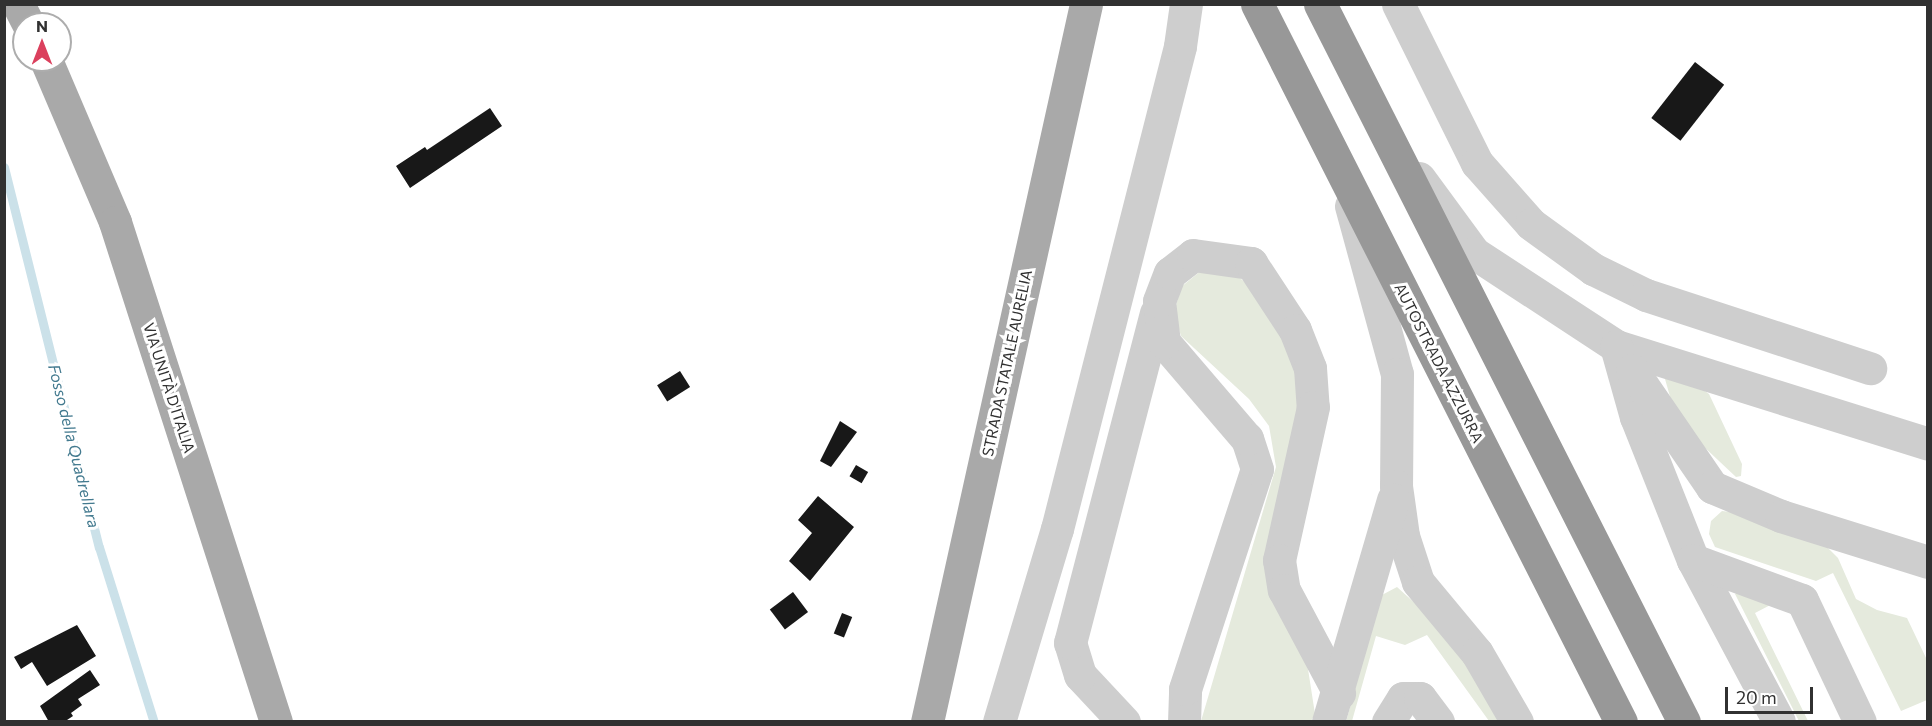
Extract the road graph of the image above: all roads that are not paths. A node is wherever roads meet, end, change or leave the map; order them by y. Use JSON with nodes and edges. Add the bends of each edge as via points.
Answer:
{"nodes":[{"id":1,"x":1086,"y":4,"type":"edge"},
{"id":2,"x":1186,"y":4,"type":"edge"},
{"id":3,"x":1257,"y":4,"type":"edge"},
{"id":4,"x":1320,"y":4,"type":"edge"},
{"id":5,"x":1398,"y":4,"type":"edge"},
{"id":6,"x":51,"y":72,"type":"edge"},
{"id":7,"x":1382,"y":128,"type":"junction"},
{"id":8,"x":1341,"y":172,"type":"junction"},
{"id":9,"x":1159,"y":301,"type":"junction"},
{"id":10,"x":1616,"y":346,"type":"junction"},
{"id":11,"x":1870,"y":368,"type":"dead end"},
{"id":12,"x":1928,"y":444,"type":"edge"},
{"id":13,"x":1396,"y":486,"type":"junction"},
{"id":14,"x":1693,"y":560,"type":"junction"},
{"id":15,"x":1928,"y":562,"type":"edge"},
{"id":16,"x":1334,"y":707,"type":"edge"},
{"id":17,"x":276,"y":722,"type":"edge"},
{"id":18,"x":927,"y":722,"type":"edge"},
{"id":19,"x":999,"y":722,"type":"edge"},
{"id":20,"x":1124,"y":722,"type":"edge"},
{"id":21,"x":1184,"y":722,"type":"edge"},
{"id":22,"x":1388,"y":722,"type":"edge"},
{"id":23,"x":1438,"y":722,"type":"edge"},
{"id":24,"x":1517,"y":722,"type":"edge"},
{"id":25,"x":1622,"y":722,"type":"edge"},
{"id":26,"x":1684,"y":722,"type":"edge"},
{"id":27,"x":1779,"y":722,"type":"edge"},
{"id":28,"x":1860,"y":722,"type":"edge"}],
"edges":[{"from":1,"to":18,"type":"main road","name":"STRADA STATALE AURELIA"},
{"from":2,"to":19,"type":"lane","via":[[1182,37],[1057,529]]},
{"from":3,"to":8,"type":"highway","name":"AUTOSTRADA AZZURRA"},
{"from":4,"to":7,"type":"highway"},
{"from":5,"to":11,"type":"lane","via":[[1477,163],[1531,224],[1593,268],[1646,295]]},
{"from":6,"to":17,"type":"main road","name":"VIA UNITÀ D'ITALIA","via":[[115,222]]},
{"from":7,"to":10,"type":"lane","via":[[1474,253]]},
{"from":7,"to":26,"type":"highway"},
{"from":8,"to":13,"type":"lane","via":[[1397,374]]},
{"from":8,"to":25,"type":"highway","name":"AUTOSTRADA AZZURRA"},
{"from":9,"to":16,"type":"lane","via":[[1170,273],[1193,255],[1225,257],[1251,263],[1295,330],[1310,368],[1313,407],[1280,560],[1284,590]]},
{"from":9,"to":20,"type":"lane","via":[[1070,643],[1080,675]]},
{"from":9,"to":21,"type":"lane","via":[[1164,342],[1247,440],[1257,469],[1185,689]]},
{"from":10,"to":12,"type":"lane"},
{"from":10,"to":14,"type":"lane","via":[[1636,417]]},
{"from":10,"to":15,"type":"lane","via":[[1712,487],[1781,516]]},
{"from":13,"to":16,"type":"lane"},
{"from":13,"to":24,"type":"lane","via":[[1403,536],[1418,582],[1477,653]]},
{"from":14,"to":27,"type":"lane"},
{"from":14,"to":28,"type":"lane","via":[[1802,600]]},
{"from":22,"to":23,"type":"lane","via":[[1403,698],[1420,698]]}]}
